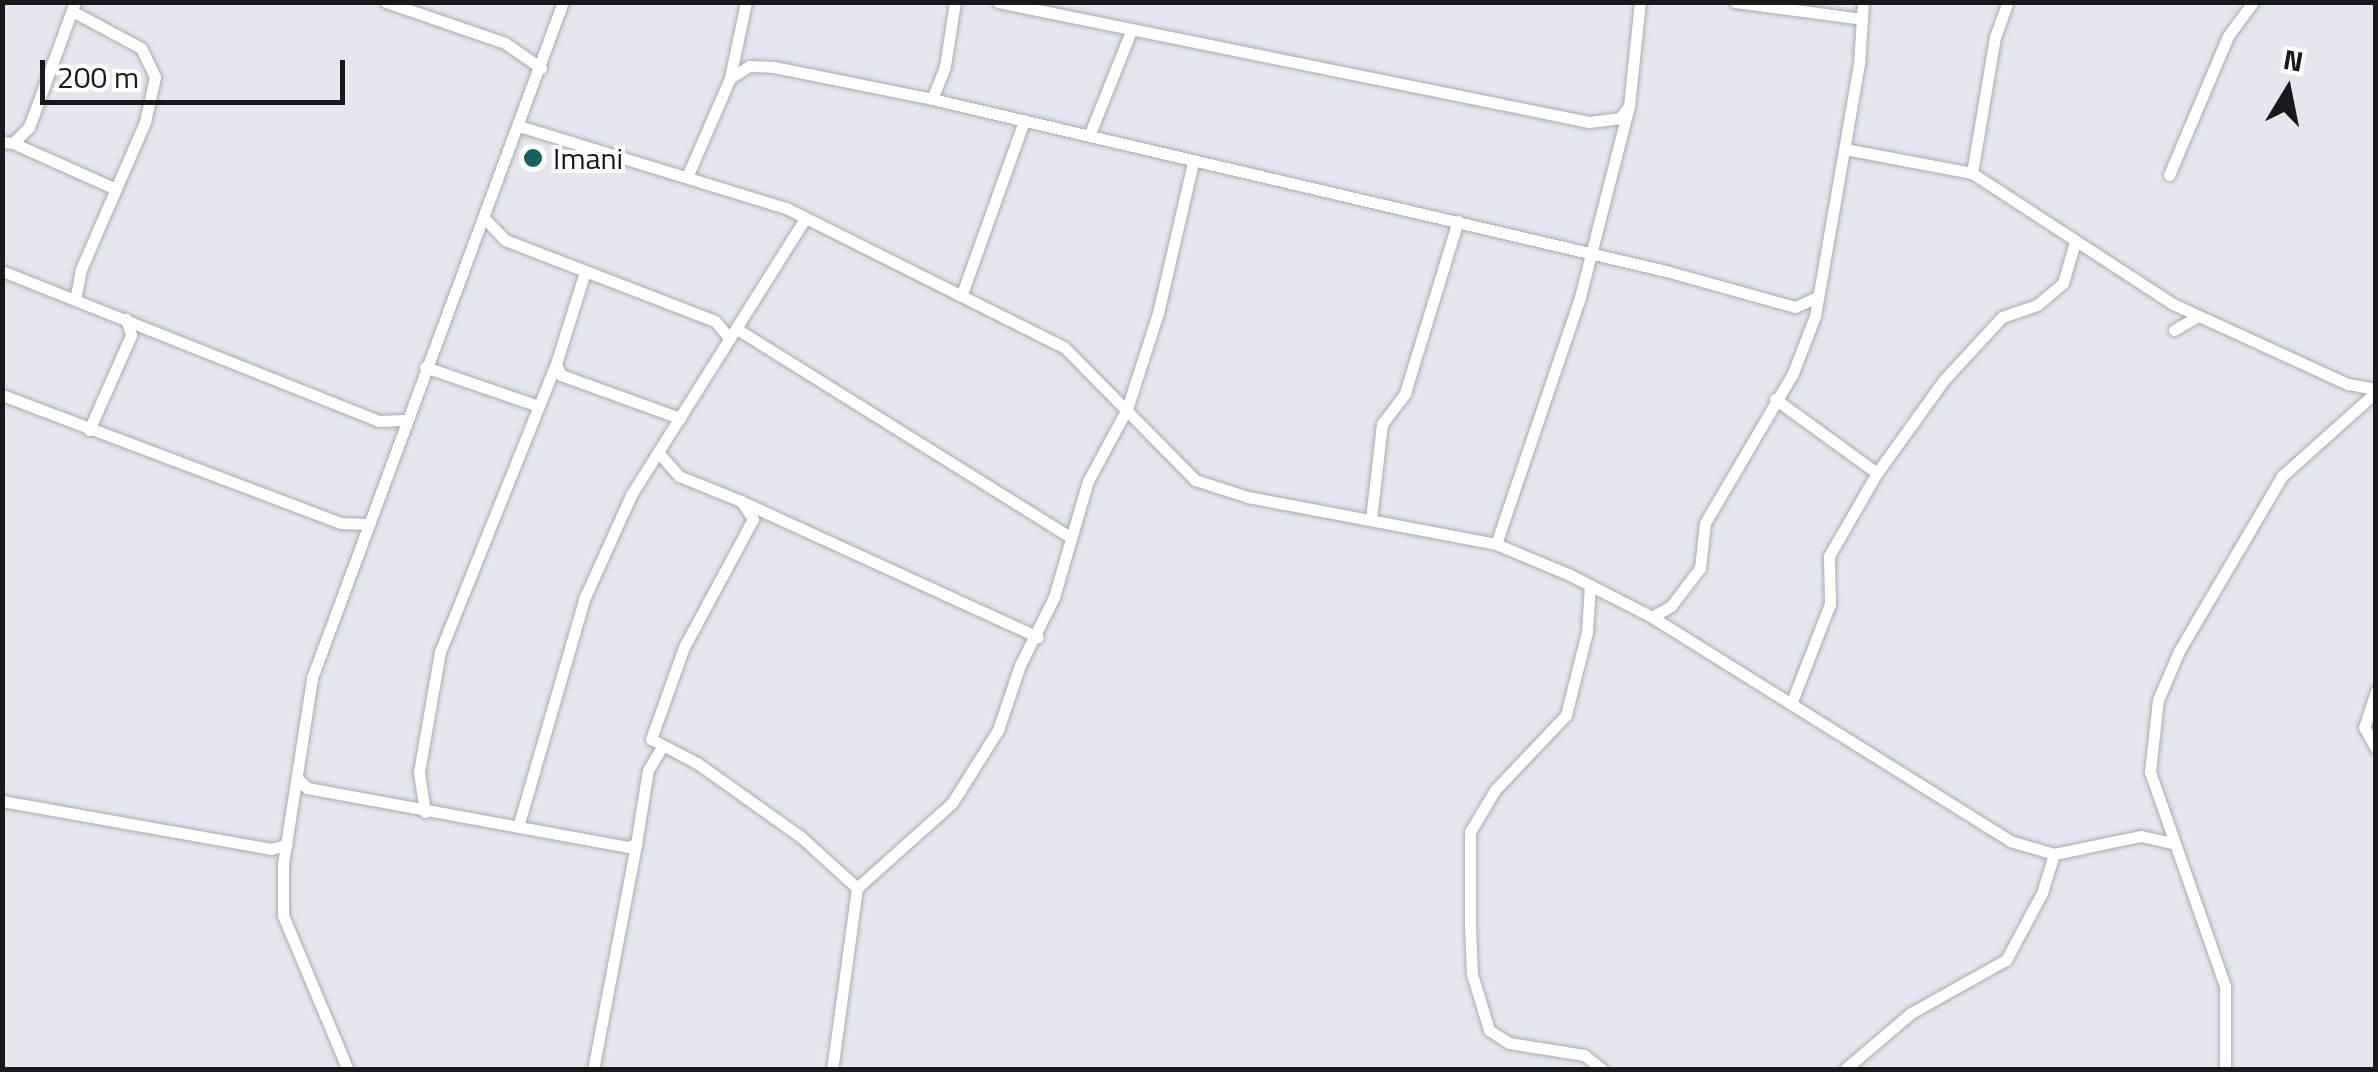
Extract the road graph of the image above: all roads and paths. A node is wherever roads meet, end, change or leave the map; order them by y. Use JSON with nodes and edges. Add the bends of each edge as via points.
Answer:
{"nodes":[{"id":1,"x":386,"y":2,"type":"edge"},
{"id":2,"x":563,"y":2,"type":"edge"},
{"id":3,"x":746,"y":2,"type":"edge"},
{"id":4,"x":955,"y":2,"type":"edge"},
{"id":5,"x":998,"y":2,"type":"edge"},
{"id":6,"x":1640,"y":2,"type":"edge"},
{"id":7,"x":1735,"y":2,"type":"edge"},
{"id":8,"x":1862,"y":2,"type":"edge"},
{"id":9,"x":2008,"y":2,"type":"edge"},
{"id":10,"x":2254,"y":2,"type":"edge"},
{"id":11,"x":73,"y":7,"type":"edge"},
{"id":12,"x":1862,"y":19,"type":"junction"},
{"id":13,"x":1131,"y":30,"type":"junction"},
{"id":14,"x":738,"y":45,"type":"junction"},
{"id":15,"x":750,"y":66,"type":"junction"},
{"id":16,"x":541,"y":68,"type":"junction"},
{"id":17,"x":730,"y":78,"type":"junction"},
{"id":18,"x":932,"y":99,"type":"junction"},
{"id":19,"x":1629,"y":106,"type":"junction"},
{"id":20,"x":1024,"y":121,"type":"junction"},
{"id":21,"x":520,"y":126,"type":"junction"},
{"id":22,"x":1089,"y":136,"type":"junction"},
{"id":23,"x":8,"y":143,"type":"edge"},
{"id":24,"x":1845,"y":150,"type":"junction"},
{"id":25,"x":1193,"y":162,"type":"junction"},
{"id":26,"x":1972,"y":173,"type":"junction"},
{"id":27,"x":2169,"y":174,"type":"dead end"},
{"id":28,"x":687,"y":177,"type":"junction"},
{"id":29,"x":116,"y":188,"type":"junction"},
{"id":30,"x":485,"y":218,"type":"junction"},
{"id":31,"x":805,"y":219,"type":"junction"},
{"id":32,"x":1458,"y":220,"type":"junction"},
{"id":33,"x":2076,"y":242,"type":"junction"},
{"id":34,"x":1592,"y":254,"type":"junction"},
{"id":35,"x":2,"y":271,"type":"edge"},
{"id":36,"x":584,"y":274,"type":"junction"},
{"id":37,"x":962,"y":294,"type":"junction"},
{"id":38,"x":1818,"y":296,"type":"junction"},
{"id":39,"x":75,"y":299,"type":"junction"},
{"id":40,"x":2198,"y":316,"type":"junction"},
{"id":41,"x":126,"y":319,"type":"junction"},
{"id":42,"x":2174,"y":330,"type":"dead end"},
{"id":43,"x":733,"y":334,"type":"junction"},
{"id":44,"x":556,"y":364,"type":"junction"},
{"id":45,"x":426,"y":367,"type":"junction"},
{"id":46,"x":2348,"y":384,"type":"junction"},
{"id":47,"x":2375,"y":393,"type":"edge"},
{"id":48,"x":2,"y":396,"type":"edge"},
{"id":49,"x":1776,"y":399,"type":"junction"},
{"id":50,"x":538,"y":406,"type":"junction"},
{"id":51,"x":2357,"y":406,"type":"junction"},
{"id":52,"x":1127,"y":409,"type":"junction"},
{"id":53,"x":680,"y":418,"type":"junction"},
{"id":54,"x":405,"y":420,"type":"junction"},
{"id":55,"x":89,"y":430,"type":"junction"},
{"id":56,"x":658,"y":452,"type":"junction"},
{"id":57,"x":1877,"y":473,"type":"junction"},
{"id":58,"x":741,"y":501,"type":"junction"},
{"id":59,"x":1371,"y":518,"type":"junction"},
{"id":60,"x":366,"y":524,"type":"junction"},
{"id":61,"x":1071,"y":538,"type":"junction"},
{"id":62,"x":1496,"y":544,"type":"junction"},
{"id":63,"x":1590,"y":585,"type":"junction"},
{"id":64,"x":1652,"y":617,"type":"junction"},
{"id":65,"x":1038,"y":637,"type":"junction"},
{"id":66,"x":2376,"y":691,"type":"edge"},
{"id":67,"x":1790,"y":704,"type":"junction"},
{"id":68,"x":662,"y":748,"type":"junction"},
{"id":69,"x":2376,"y":749,"type":"edge"},
{"id":70,"x":298,"y":779,"type":"junction"},
{"id":71,"x":2,"y":801,"type":"edge"},
{"id":72,"x":425,"y":812,"type":"junction"},
{"id":73,"x":2160,"y":814,"type":"junction"},
{"id":74,"x":518,"y":827,"type":"junction"},
{"id":75,"x":2141,"y":836,"type":"junction"},
{"id":76,"x":636,"y":844,"type":"junction"},
{"id":77,"x":2172,"y":844,"type":"junction"},
{"id":78,"x":286,"y":846,"type":"junction"},
{"id":79,"x":2054,"y":854,"type":"junction"},
{"id":80,"x":857,"y":888,"type":"junction"},
{"id":81,"x":348,"y":1070,"type":"edge"},
{"id":82,"x":593,"y":1070,"type":"edge"},
{"id":83,"x":832,"y":1070,"type":"edge"},
{"id":84,"x":1604,"y":1070,"type":"edge"},
{"id":85,"x":1844,"y":1070,"type":"edge"},
{"id":86,"x":2225,"y":1070,"type":"edge"}],
"edges":[{"from":1,"to":16,"type":"street","via":[[505,43]]},
{"from":2,"to":16,"type":"street"},
{"from":3,"to":14,"type":"street"},
{"from":4,"to":18,"type":"street"},
{"from":5,"to":13,"type":"street"},
{"from":6,"to":19,"type":"street"},
{"from":7,"to":12,"type":"street"},
{"from":8,"to":12,"type":"street"},
{"from":9,"to":26,"type":"street","via":[[1995,37]]},
{"from":10,"to":27,"type":"street","via":[[2228,36]]},
{"from":11,"to":23,"type":"street","via":[[28,126]]},
{"from":11,"to":29,"type":"street","via":[[141,48],[155,77],[145,122]]},
{"from":12,"to":24,"type":"street"},
{"from":13,"to":19,"type":"street","via":[[1590,122],[1620,118]]},
{"from":13,"to":22,"type":"street"},
{"from":14,"to":15,"type":"street"},
{"from":14,"to":17,"type":"street"},
{"from":15,"to":17,"type":"street"},
{"from":15,"to":18,"type":"street"},
{"from":16,"to":21,"type":"street"},
{"from":17,"to":28,"type":"street"},
{"from":18,"to":20,"type":"street"},
{"from":19,"to":34,"type":"street"},
{"from":20,"to":22,"type":"street"},
{"from":20,"to":37,"type":"street"},
{"from":21,"to":28,"type":"street"},
{"from":21,"to":30,"type":"street"},
{"from":22,"to":25,"type":"street"},
{"from":23,"to":29,"type":"street"},
{"from":24,"to":26,"type":"street"},
{"from":24,"to":38,"type":"street"},
{"from":25,"to":32,"type":"street"},
{"from":25,"to":52,"type":"street","via":[[1158,313]]},
{"from":26,"to":33,"type":"street"},
{"from":28,"to":31,"type":"street"},
{"from":29,"to":39,"type":"street"},
{"from":30,"to":36,"type":"street","via":[[504,240]]},
{"from":30,"to":45,"type":"street"},
{"from":31,"to":37,"type":"street"},
{"from":31,"to":43,"type":"street"},
{"from":32,"to":34,"type":"street"},
{"from":32,"to":59,"type":"street","via":[[1405,393],[1382,424]]},
{"from":33,"to":40,"type":"street"},
{"from":33,"to":57,"type":"street","via":[[2063,283],[2036,305],[2002,317],[1960,360]]},
{"from":34,"to":38,"type":"street","via":[[1794,307]]},
{"from":34,"to":62,"type":"street"},
{"from":35,"to":39,"type":"street"},
{"from":36,"to":43,"type":"street","via":[[715,320]]},
{"from":36,"to":44,"type":"street"},
{"from":37,"to":52,"type":"street","via":[[1064,347]]},
{"from":38,"to":49,"type":"street"},
{"from":39,"to":41,"type":"street"},
{"from":40,"to":42,"type":"street"},
{"from":40,"to":46,"type":"street"},
{"from":41,"to":54,"type":"street","via":[[378,421]]},
{"from":41,"to":55,"type":"street","via":[[131,335]]},
{"from":43,"to":53,"type":"street"},
{"from":43,"to":61,"type":"street"},
{"from":44,"to":50,"type":"street"},
{"from":44,"to":53,"type":"street","via":[[569,379]]},
{"from":45,"to":50,"type":"street"},
{"from":45,"to":54,"type":"street"},
{"from":46,"to":47,"type":"street"},
{"from":46,"to":51,"type":"street"},
{"from":47,"to":51,"type":"street"},
{"from":48,"to":55,"type":"street"},
{"from":49,"to":57,"type":"street"},
{"from":49,"to":64,"type":"street","via":[[1705,523],[1700,568],[1672,606]]},
{"from":50,"to":72,"type":"street","via":[[440,652],[419,772]]},
{"from":51,"to":73,"type":"street","via":[[2282,476],[2179,652],[2151,735],[2150,772]]},
{"from":52,"to":59,"type":"street","via":[[1195,480]]},
{"from":52,"to":61,"type":"street","via":[[1088,481]]},
{"from":53,"to":56,"type":"street"},
{"from":54,"to":60,"type":"street"},
{"from":55,"to":60,"type":"street","via":[[340,523]]},
{"from":56,"to":58,"type":"street","via":[[679,476]]},
{"from":56,"to":74,"type":"street","via":[[630,494],[585,597]]},
{"from":57,"to":67,"type":"street","via":[[1829,556],[1830,604]]},
{"from":58,"to":65,"type":"street"},
{"from":58,"to":68,"type":"street","via":[[753,519],[750,534],[684,647],[650,728],[651,740]]},
{"from":59,"to":62,"type":"street"},
{"from":60,"to":70,"type":"street","via":[[312,678]]},
{"from":61,"to":65,"type":"street"},
{"from":62,"to":63,"type":"street"},
{"from":63,"to":64,"type":"street"},
{"from":63,"to":84,"type":"street","via":[[1587,632],[1566,715],[1495,790],[1470,832],[1470,925],[1472,974],[1489,1030],[1509,1043],[1584,1055]]},
{"from":64,"to":67,"type":"street"},
{"from":65,"to":80,"type":"street","via":[[981,764],[952,802]]},
{"from":66,"to":69,"type":"street","via":[[2364,726]]},
{"from":67,"to":79,"type":"street","via":[[1966,817],[2030,850]]},
{"from":68,"to":76,"type":"street","via":[[648,770]]},
{"from":68,"to":80,"type":"street","via":[[697,763]]},
{"from":70,"to":72,"type":"street","via":[[307,788]]},
{"from":70,"to":78,"type":"street"},
{"from":71,"to":78,"type":"street","via":[[271,849]]},
{"from":72,"to":74,"type":"street"},
{"from":73,"to":75,"type":"street"},
{"from":73,"to":77,"type":"street"},
{"from":74,"to":76,"type":"street","via":[[619,847]]},
{"from":75,"to":77,"type":"street"},
{"from":75,"to":79,"type":"street"},
{"from":76,"to":82,"type":"street"},
{"from":77,"to":86,"type":"street","via":[[2225,986]]},
{"from":78,"to":81,"type":"street","via":[[283,915]]},
{"from":79,"to":85,"type":"street","via":[[2042,893],[2006,960],[1911,1014]]},
{"from":80,"to":83,"type":"street"}]}
